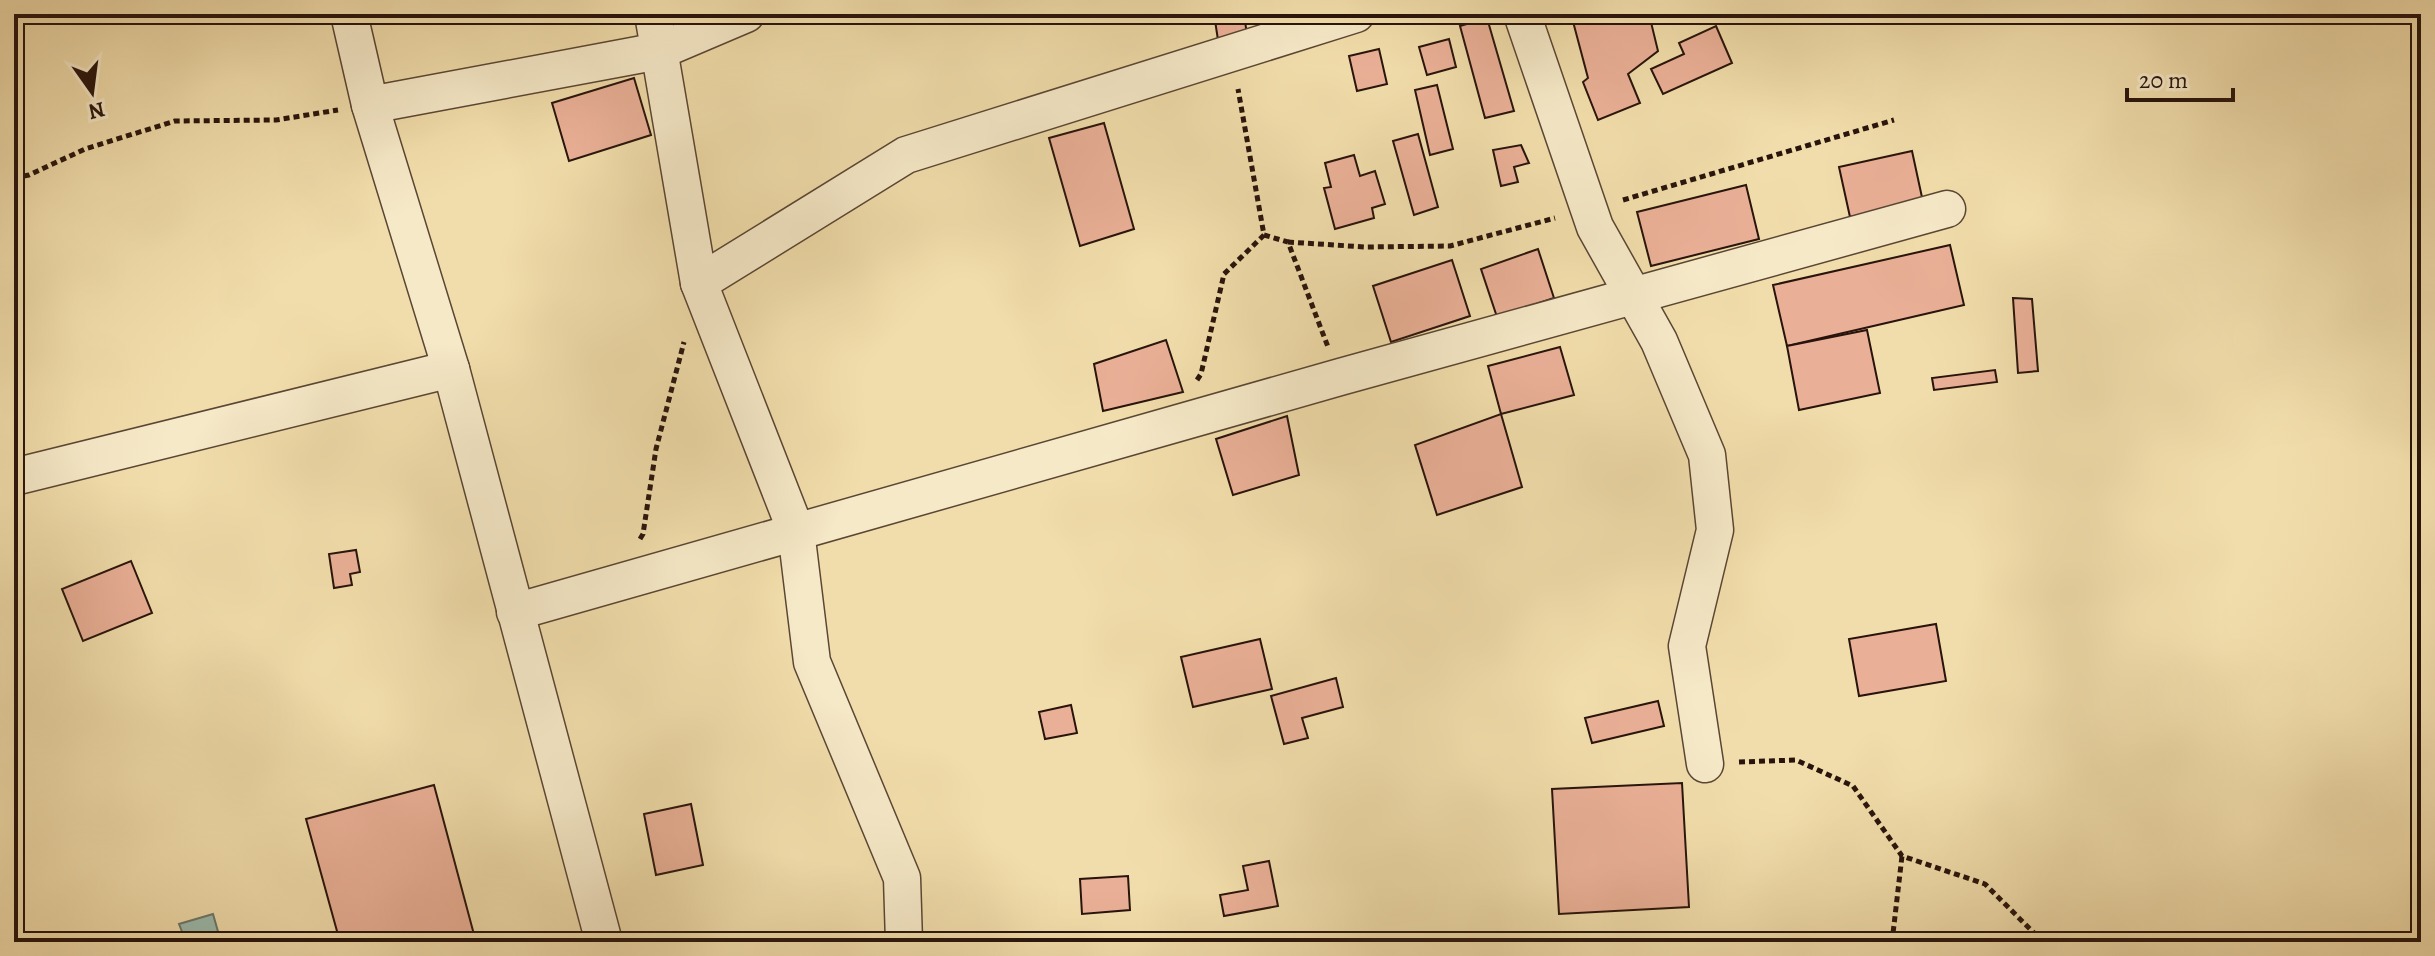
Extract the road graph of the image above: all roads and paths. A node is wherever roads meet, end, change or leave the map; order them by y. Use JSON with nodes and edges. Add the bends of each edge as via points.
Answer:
{"nodes":[{"id":1,"x":349,"y":14,"type":"edge"},
{"id":2,"x":653,"y":14,"type":"edge"},
{"id":3,"x":746,"y":14,"type":"edge"},
{"id":4,"x":1356,"y":14,"type":"edge"},
{"id":5,"x":1522,"y":14,"type":"edge"},
{"id":6,"x":659,"y":51,"type":"junction"},
{"id":7,"x":1232,"y":53,"type":"junction"},
{"id":8,"x":370,"y":105,"type":"junction"},
{"id":9,"x":14,"y":178,"type":"edge"},
{"id":10,"x":1947,"y":209,"type":"dead end"},
{"id":11,"x":1264,"y":235,"type":"junction"},
{"id":12,"x":699,"y":283,"type":"junction"},
{"id":13,"x":1632,"y":296,"type":"junction"},
{"id":14,"x":451,"y":369,"type":"junction"},
{"id":15,"x":1340,"y":377,"type":"junction"},
{"id":16,"x":1193,"y":385,"type":"dead end"},
{"id":17,"x":14,"y":477,"type":"edge"},
{"id":18,"x":796,"y":531,"type":"junction"},
{"id":19,"x":612,"y":584,"type":"junction"},
{"id":20,"x":515,"y":612,"type":"junction"},
{"id":21,"x":1705,"y":764,"type":"joint"},
{"id":22,"x":1902,"y":856,"type":"junction"},
{"id":23,"x":604,"y":942,"type":"edge"},
{"id":24,"x":904,"y":942,"type":"edge"},
{"id":25,"x":1892,"y":942,"type":"edge"},
{"id":26,"x":2043,"y":942,"type":"edge"}],
"edges":[{"from":1,"to":8,"type":"street"},
{"from":2,"to":6,"type":"street"},
{"from":3,"to":6,"type":"street"},
{"from":4,"to":7,"type":"street"},
{"from":5,"to":13,"type":"street","via":[[1595,227]]},
{"from":6,"to":8,"type":"street"},
{"from":6,"to":12,"type":"street"},
{"from":7,"to":11,"type":"path"},
{"from":7,"to":12,"type":"street","via":[[906,155]]},
{"from":8,"to":9,"type":"path","via":[[276,120],[175,121]]},
{"from":8,"to":14,"type":"street"},
{"from":10,"to":13,"type":"street"},
{"from":11,"to":15,"type":"path","via":[[1288,242]]},
{"from":11,"to":16,"type":"path","via":[[1224,274],[1201,374]]},
{"from":12,"to":18,"type":"street"},
{"from":12,"to":19,"type":"path","via":[[656,449],[643,534]]},
{"from":13,"to":15,"type":"street"},
{"from":13,"to":21,"type":"street","via":[[1659,341],[1707,455],[1715,530],[1687,646]]},
{"from":14,"to":17,"type":"street"},
{"from":14,"to":20,"type":"street"},
{"from":15,"to":18,"type":"street"},
{"from":18,"to":19,"type":"street"},
{"from":18,"to":24,"type":"street","via":[[812,662],[902,878]]},
{"from":19,"to":20,"type":"street"},
{"from":20,"to":23,"type":"street"},
{"from":21,"to":22,"type":"path","via":[[1796,760],[1853,786]]},
{"from":22,"to":25,"type":"path"},
{"from":22,"to":26,"type":"path","via":[[1985,884]]}]}
